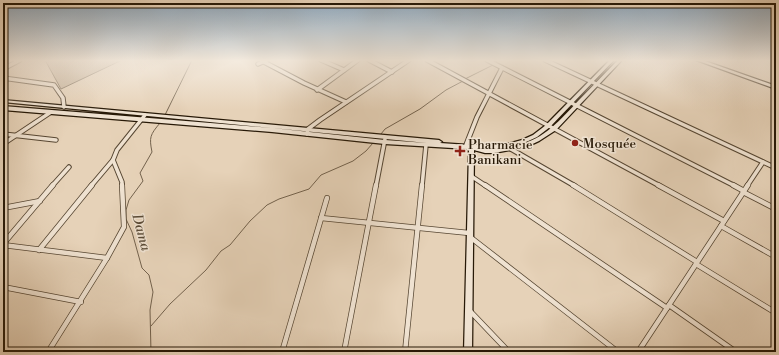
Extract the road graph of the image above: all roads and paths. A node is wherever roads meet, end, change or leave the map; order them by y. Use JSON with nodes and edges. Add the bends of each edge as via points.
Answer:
{"nodes":[{"id":1,"x":293,"y":77,"type":"edge"},
{"id":2,"x":335,"y":77,"type":"edge"},
{"id":3,"x":385,"y":77,"type":"edge"},
{"id":4,"x":458,"y":77,"type":"edge"},
{"id":5,"x":497,"y":77,"type":"edge"},
{"id":6,"x":519,"y":77,"type":"edge"},
{"id":7,"x":582,"y":77,"type":"edge"},
{"id":8,"x":598,"y":77,"type":"edge"},
{"id":9,"x":600,"y":77,"type":"edge"},
{"id":10,"x":747,"y":77,"type":"edge"},
{"id":11,"x":3,"y":78,"type":"edge"},
{"id":12,"x":594,"y":82,"type":"junction"},
{"id":13,"x":776,"y":88,"type":"edge"},
{"id":14,"x":317,"y":90,"type":"junction"},
{"id":15,"x":488,"y":93,"type":"junction"},
{"id":16,"x":3,"y":101,"type":"edge"},
{"id":17,"x":346,"y":102,"type":"junction"},
{"id":18,"x":570,"y":102,"type":"junction"},
{"id":19,"x":576,"y":105,"type":"junction"},
{"id":20,"x":64,"y":107,"type":"junction"},
{"id":21,"x":3,"y":108,"type":"edge"},
{"id":22,"x":51,"y":112,"type":"junction"},
{"id":23,"x":145,"y":115,"type":"junction"},
{"id":24,"x":142,"y":120,"type":"junction"},
{"id":25,"x":548,"y":126,"type":"junction"},
{"id":26,"x":554,"y":129,"type":"junction"},
{"id":27,"x":308,"y":132,"type":"junction"},
{"id":28,"x":3,"y":134,"type":"edge"},
{"id":29,"x":15,"y":136,"type":"junction"},
{"id":30,"x":385,"y":139,"type":"junction"},
{"id":31,"x":56,"y":140,"type":"dead end"},
{"id":32,"x":3,"y":144,"type":"edge"},
{"id":33,"x":426,"y":145,"type":"junction"},
{"id":34,"x":469,"y":146,"type":"junction"},
{"id":35,"x":511,"y":149,"type":"junction"},
{"id":36,"x":112,"y":160,"type":"junction"},
{"id":37,"x":763,"y":162,"type":"junction"},
{"id":38,"x":70,"y":167,"type":"dead end"},
{"id":39,"x":776,"y":168,"type":"edge"},
{"id":40,"x":470,"y":176,"type":"junction"},
{"id":41,"x":743,"y":191,"type":"junction"},
{"id":42,"x":327,"y":198,"type":"dead end"},
{"id":43,"x":40,"y":201,"type":"junction"},
{"id":44,"x":3,"y":208,"type":"edge"},
{"id":45,"x":776,"y":209,"type":"edge"},
{"id":46,"x":321,"y":218,"type":"junction"},
{"id":47,"x":370,"y":224,"type":"junction"},
{"id":48,"x":722,"y":224,"type":"junction"},
{"id":49,"x":418,"y":228,"type":"junction"},
{"id":50,"x":470,"y":235,"type":"junction"},
{"id":51,"x":3,"y":244,"type":"edge"},
{"id":52,"x":39,"y":250,"type":"junction"},
{"id":53,"x":776,"y":257,"type":"edge"},
{"id":54,"x":107,"y":258,"type":"junction"},
{"id":55,"x":697,"y":263,"type":"junction"},
{"id":56,"x":3,"y":287,"type":"edge"},
{"id":57,"x":81,"y":302,"type":"junction"},
{"id":58,"x":668,"y":307,"type":"junction"},
{"id":59,"x":468,"y":309,"type":"junction"},
{"id":60,"x":776,"y":313,"type":"edge"},
{"id":61,"x":224,"y":351,"type":"dead end"},
{"id":62,"x":48,"y":352,"type":"edge"},
{"id":63,"x":232,"y":352,"type":"edge"},
{"id":64,"x":282,"y":352,"type":"edge"},
{"id":65,"x":344,"y":352,"type":"edge"},
{"id":66,"x":405,"y":352,"type":"edge"},
{"id":67,"x":468,"y":352,"type":"edge"},
{"id":68,"x":509,"y":352,"type":"edge"},
{"id":69,"x":618,"y":352,"type":"edge"},
{"id":70,"x":638,"y":352,"type":"edge"},
{"id":71,"x":736,"y":352,"type":"edge"}],
"edges":[{"from":1,"to":14,"type":"street"},
{"from":2,"to":14,"type":"street"},
{"from":3,"to":17,"type":"street"},
{"from":4,"to":15,"type":"street"},
{"from":5,"to":15,"type":"street"},
{"from":6,"to":18,"type":"street"},
{"from":7,"to":12,"type":"street"},
{"from":8,"to":12,"type":"street"},
{"from":9,"to":12,"type":"street"},
{"from":10,"to":13,"type":"street"},
{"from":11,"to":20,"type":"street","via":[[54,85],[63,98]]},
{"from":12,"to":18,"type":"street"},
{"from":12,"to":19,"type":"street"},
{"from":12,"to":37,"type":"street"},
{"from":14,"to":17,"type":"street"},
{"from":15,"to":25,"type":"street"},
{"from":15,"to":34,"type":"street"},
{"from":16,"to":20,"type":"street"},
{"from":17,"to":27,"type":"street"},
{"from":18,"to":19,"type":"street"},
{"from":18,"to":25,"type":"street"},
{"from":19,"to":26,"type":"street"},
{"from":19,"to":41,"type":"street"},
{"from":20,"to":23,"type":"street"},
{"from":21,"to":22,"type":"street"},
{"from":22,"to":24,"type":"street"},
{"from":22,"to":29,"type":"street"},
{"from":23,"to":24,"type":"street"},
{"from":23,"to":27,"type":"street"},
{"from":24,"to":27,"type":"street"},
{"from":24,"to":36,"type":"street"},
{"from":25,"to":26,"type":"street"},
{"from":25,"to":34,"type":"street","via":[[535,136],[517,143],[493,147]]},
{"from":26,"to":35,"type":"street","via":[[537,140]]},
{"from":26,"to":48,"type":"street"},
{"from":27,"to":30,"type":"street"},
{"from":28,"to":29,"type":"street"},
{"from":29,"to":31,"type":"street"},
{"from":29,"to":32,"type":"street"},
{"from":30,"to":33,"type":"street"},
{"from":30,"to":34,"type":"street"},
{"from":30,"to":47,"type":"street"},
{"from":33,"to":34,"type":"street"},
{"from":33,"to":49,"type":"street"},
{"from":34,"to":35,"type":"street","via":[[485,151]]},
{"from":34,"to":40,"type":"street"},
{"from":35,"to":55,"type":"street","via":[[600,201]]},
{"from":36,"to":52,"type":"street"},
{"from":36,"to":54,"type":"street","via":[[122,182],[124,227]]},
{"from":37,"to":39,"type":"street"},
{"from":37,"to":41,"type":"street"},
{"from":38,"to":43,"type":"street"},
{"from":40,"to":50,"type":"street"},
{"from":40,"to":58,"type":"street"},
{"from":41,"to":45,"type":"street"},
{"from":41,"to":48,"type":"street"},
{"from":42,"to":46,"type":"street"},
{"from":43,"to":44,"type":"street"},
{"from":43,"to":51,"type":"street"},
{"from":46,"to":47,"type":"street"},
{"from":46,"to":64,"type":"street"},
{"from":47,"to":49,"type":"street"},
{"from":47,"to":65,"type":"street"},
{"from":48,"to":53,"type":"street"},
{"from":48,"to":55,"type":"street"},
{"from":49,"to":50,"type":"street"},
{"from":49,"to":66,"type":"street"},
{"from":50,"to":59,"type":"street"},
{"from":50,"to":69,"type":"street"},
{"from":51,"to":52,"type":"street"},
{"from":52,"to":54,"type":"street"},
{"from":54,"to":57,"type":"street"},
{"from":55,"to":58,"type":"street"},
{"from":55,"to":60,"type":"street"},
{"from":56,"to":57,"type":"street"},
{"from":57,"to":62,"type":"street"},
{"from":58,"to":70,"type":"street"},
{"from":58,"to":71,"type":"street"},
{"from":59,"to":67,"type":"street"},
{"from":59,"to":68,"type":"street"},
{"from":61,"to":63,"type":"street"}]}
